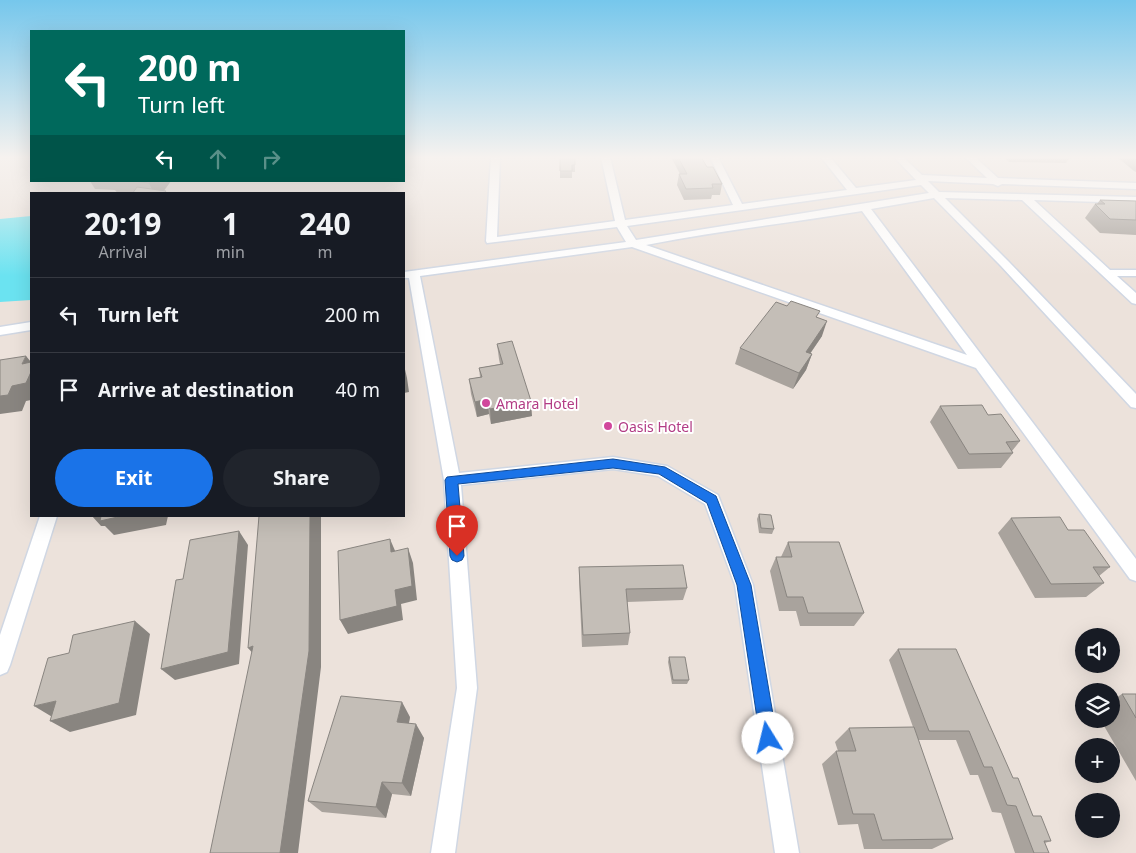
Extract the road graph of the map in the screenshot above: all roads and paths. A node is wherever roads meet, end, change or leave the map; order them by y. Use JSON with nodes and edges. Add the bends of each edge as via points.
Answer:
{"nodes":[{"id":1,"x":493,"y":197,"type":"edge"},
{"id":2,"x":615,"y":197,"type":"edge"},
{"id":3,"x":734,"y":197,"type":"edge"},
{"id":4,"x":812,"y":197,"type":"edge"},
{"id":5,"x":927,"y":197,"type":"edge"},
{"id":6,"x":939,"y":197,"type":"edge"},
{"id":7,"x":1005,"y":197,"type":"edge"},
{"id":8,"x":1012,"y":197,"type":"joint"},
{"id":9,"x":1024,"y":197,"type":"junction"},
{"id":10,"x":1136,"y":200,"type":"edge"},
{"id":11,"x":739,"y":207,"type":"junction"},
{"id":12,"x":865,"y":208,"type":"junction"},
{"id":13,"x":622,"y":224,"type":"junction"},
{"id":14,"x":633,"y":244,"type":"junction"},
{"id":15,"x":1106,"y":273,"type":"junction"},
{"id":16,"x":1136,"y":274,"type":"edge"},
{"id":17,"x":409,"y":275,"type":"edge"},
{"id":18,"x":1136,"y":300,"type":"edge"},
{"id":19,"x":30,"y":326,"type":"edge"},
{"id":20,"x":0,"y":331,"type":"edge"},
{"id":21,"x":982,"y":365,"type":"junction"},
{"id":22,"x":1136,"y":403,"type":"edge"},
{"id":23,"x":452,"y":480,"type":"junction"},
{"id":24,"x":50,"y":517,"type":"edge"},
{"id":25,"x":1136,"y":573,"type":"edge"},
{"id":26,"x":0,"y":664,"type":"edge"},
{"id":27,"x":443,"y":853,"type":"edge"},
{"id":28,"x":787,"y":853,"type":"edge"}],
"edges":[{"from":1,"to":13,"type":"street","via":[[491,241]]},
{"from":2,"to":13,"type":"street"},
{"from":3,"to":11,"type":"street"},
{"from":4,"to":11,"type":"street"},
{"from":5,"to":12,"type":"street"},
{"from":6,"to":22,"type":"street"},
{"from":7,"to":8,"type":"street"},
{"from":8,"to":9,"type":"street"},
{"from":9,"to":10,"type":"street"},
{"from":9,"to":15,"type":"street"},
{"from":11,"to":13,"type":"street"},
{"from":12,"to":14,"type":"street"},
{"from":12,"to":21,"type":"street"},
{"from":13,"to":14,"type":"street"},
{"from":14,"to":17,"type":"street"},
{"from":14,"to":21,"type":"street"},
{"from":15,"to":16,"type":"street"},
{"from":15,"to":18,"type":"street"},
{"from":17,"to":23,"type":"street"},
{"from":19,"to":20,"type":"street"},
{"from":21,"to":25,"type":"street"},
{"from":23,"to":27,"type":"street","via":[[467,688]]},
{"from":23,"to":28,"type":"street","via":[[613,463],[661,470],[712,500],[744,585]]},
{"from":24,"to":26,"type":"street"}]}
